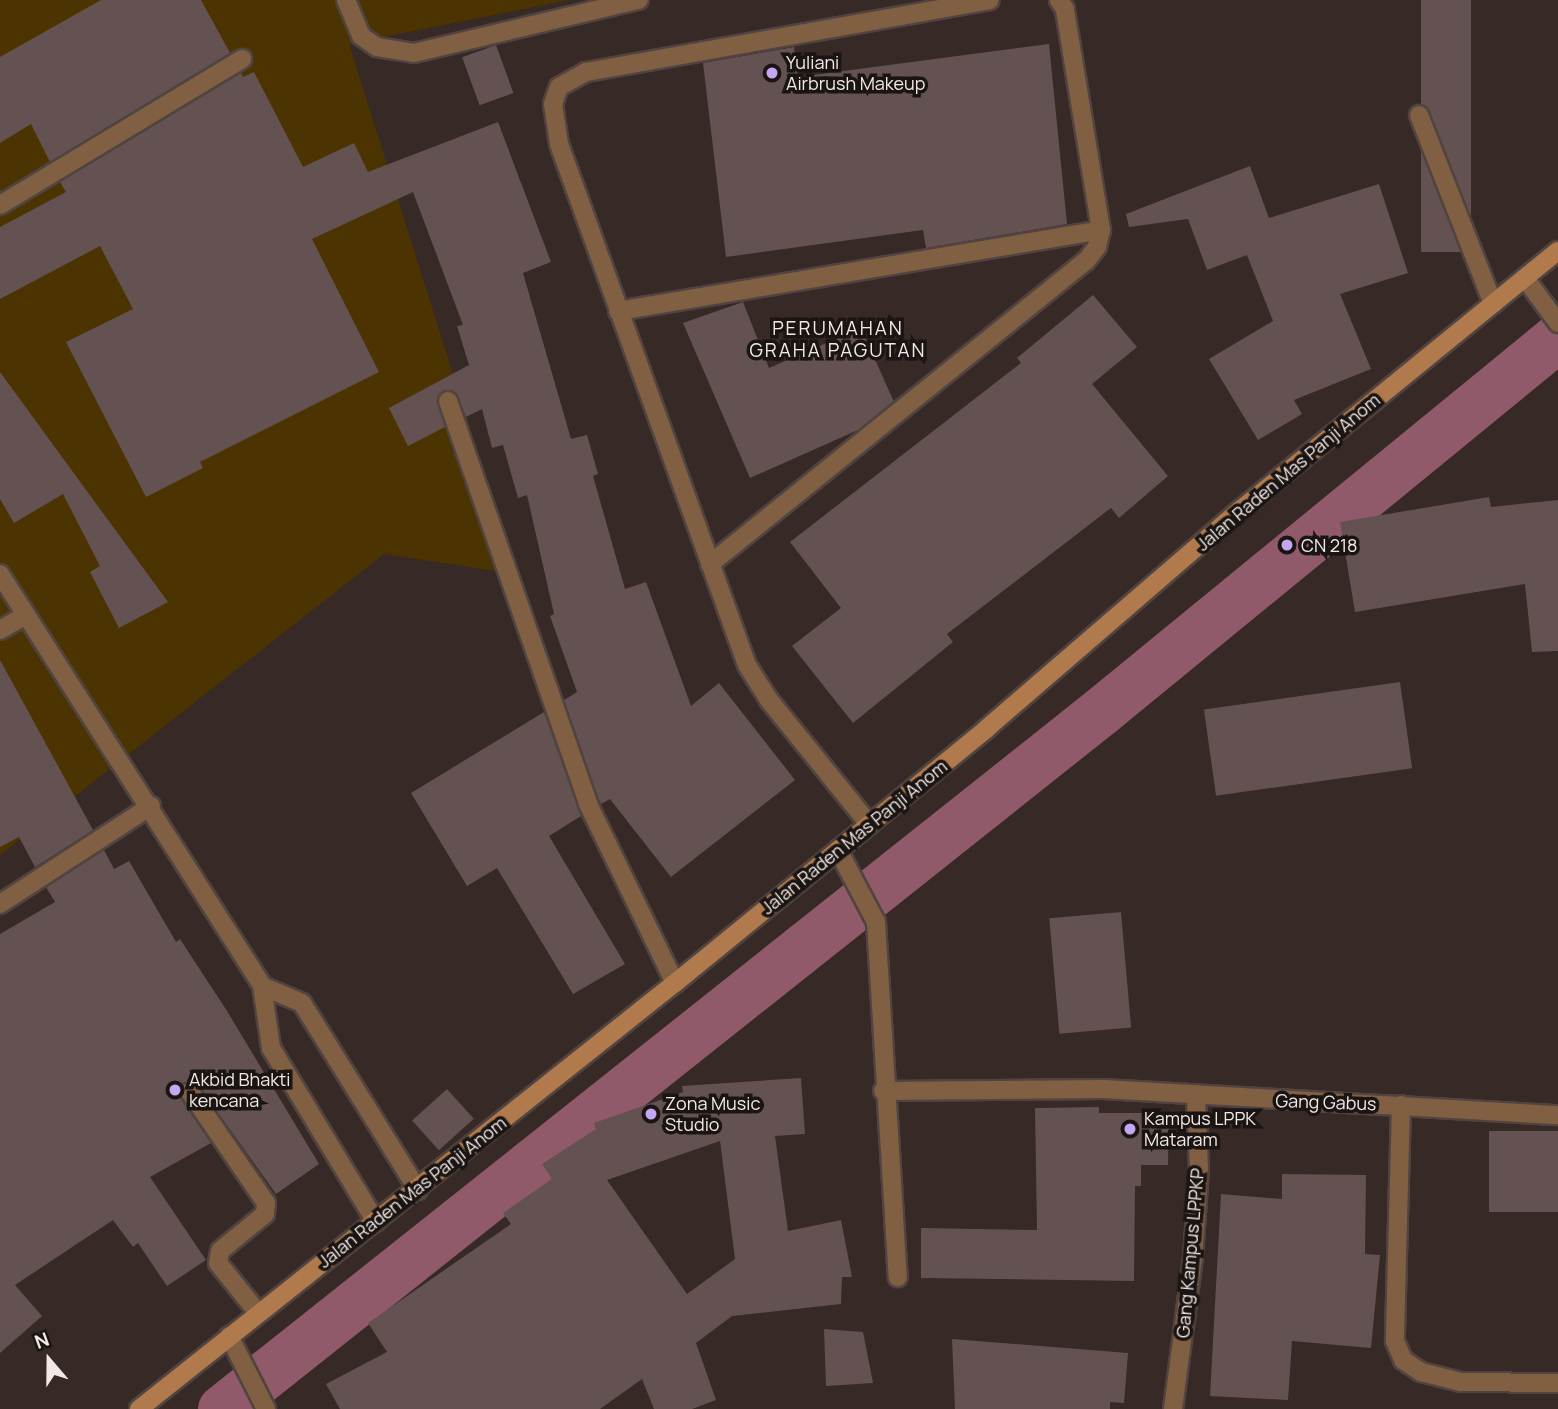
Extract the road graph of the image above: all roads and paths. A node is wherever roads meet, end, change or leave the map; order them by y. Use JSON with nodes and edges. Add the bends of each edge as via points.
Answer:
{"nodes":[{"id":1,"x":346,"y":0,"type":"edge"},
{"id":2,"x":639,"y":0,"type":"edge"},
{"id":3,"x":990,"y":0,"type":"edge"},
{"id":4,"x":1059,"y":0,"type":"edge"},
{"id":5,"x":242,"y":59,"type":"dead end"},
{"id":6,"x":1419,"y":115,"type":"dead end"},
{"id":7,"x":0,"y":205,"type":"edge"},
{"id":8,"x":1101,"y":230,"type":"junction"},
{"id":9,"x":1558,"y":251,"type":"edge"},
{"id":10,"x":1525,"y":278,"type":"junction"},
{"id":11,"x":1493,"y":304,"type":"junction"},
{"id":12,"x":618,"y":311,"type":"junction"},
{"id":13,"x":1553,"y":316,"type":"edge"},
{"id":14,"x":448,"y":401,"type":"dead end"},
{"id":15,"x":710,"y":564,"type":"junction"},
{"id":16,"x":0,"y":574,"type":"edge"},
{"id":17,"x":26,"y":615,"type":"junction"},
{"id":18,"x":0,"y":630,"type":"edge"},
{"id":19,"x":151,"y":806,"type":"junction"},
{"id":20,"x":869,"y":824,"type":"junction"},
{"id":21,"x":838,"y":850,"type":"junction"},
{"id":22,"x":0,"y":904,"type":"edge"},
{"id":23,"x":675,"y":983,"type":"junction"},
{"id":24,"x":262,"y":986,"type":"junction"},
{"id":25,"x":883,"y":1091,"type":"junction"},
{"id":26,"x":190,"y":1092,"type":"dead end"},
{"id":27,"x":1196,"y":1097,"type":"junction"},
{"id":28,"x":1401,"y":1105,"type":"junction"},
{"id":29,"x":1558,"y":1115,"type":"edge"},
{"id":30,"x":418,"y":1190,"type":"junction"},
{"id":31,"x":376,"y":1222,"type":"junction"},
{"id":32,"x":898,"y":1277,"type":"dead end"},
{"id":33,"x":258,"y":1314,"type":"junction"},
{"id":34,"x":229,"y":1336,"type":"junction"},
{"id":35,"x":1558,"y":1383,"type":"edge"},
{"id":36,"x":266,"y":1408,"type":"edge"},
{"id":37,"x":139,"y":1409,"type":"edge"},
{"id":38,"x":1173,"y":1409,"type":"edge"}],
"edges":[{"from":1,"to":2,"type":"street","via":[[361,36],[377,47],[414,53]]},
{"from":3,"to":12,"type":"street","via":[[601,69],[567,80],[555,92],[552,115]]},
{"from":4,"to":8,"type":"street","via":[[1065,9]]},
{"from":5,"to":7,"type":"street"},
{"from":6,"to":11,"type":"street"},
{"from":8,"to":12,"type":"street"},
{"from":8,"to":15,"type":"street","via":[[1086,261]]},
{"from":9,"to":10,"type":"street","name":"Jalan Raden Mas Panji Anom"},
{"from":10,"to":11,"type":"street","name":"Jalan Raden Mas Panji Anom"},
{"from":10,"to":13,"type":"street"},
{"from":11,"to":20,"type":"street","name":"Jalan Raden Mas Panji Anom","via":[[1240,510]]},
{"from":12,"to":15,"type":"street"},
{"from":14,"to":23,"type":"street","via":[[588,804]]},
{"from":15,"to":20,"type":"street","via":[[754,677]]},
{"from":16,"to":17,"type":"street"},
{"from":17,"to":18,"type":"street"},
{"from":17,"to":19,"type":"street"},
{"from":19,"to":22,"type":"street"},
{"from":19,"to":24,"type":"street"},
{"from":20,"to":21,"type":"street","name":"Jalan Raden Mas Panji Anom"},
{"from":21,"to":23,"type":"street","name":"Jalan Raden Mas Panji Anom"},
{"from":21,"to":25,"type":"street","via":[[859,882],[876,922]]},
{"from":23,"to":30,"type":"street","name":"Jalan Raden Mas Panji Anom"},
{"from":24,"to":30,"type":"street","via":[[302,1003]]},
{"from":24,"to":31,"type":"street","via":[[271,1048]]},
{"from":25,"to":27,"type":"street","name":"Gang Gabus","via":[[1104,1088]]},
{"from":25,"to":32,"type":"street"},
{"from":26,"to":33,"type":"street","via":[[266,1203],[265,1214],[220,1251],[218,1263]]},
{"from":27,"to":28,"type":"street","name":"Gang Gabus"},
{"from":27,"to":38,"type":"street","name":"Gang Kampus LPPKP","via":[[1199,1168],[1193,1258]]},
{"from":28,"to":29,"type":"street","name":"Gang Gabus"},
{"from":28,"to":35,"type":"street","via":[[1395,1341],[1404,1360],[1421,1372],[1461,1382]]},
{"from":30,"to":31,"type":"street","name":"Jalan Raden Mas Panji Anom"},
{"from":31,"to":33,"type":"street","name":"Jalan Raden Mas Panji Anom"},
{"from":33,"to":34,"type":"street","name":"Jalan Raden Mas Panji Anom"},
{"from":34,"to":36,"type":"street"},
{"from":34,"to":37,"type":"street","name":"Jalan Raden Mas Panji Anom"}]}
